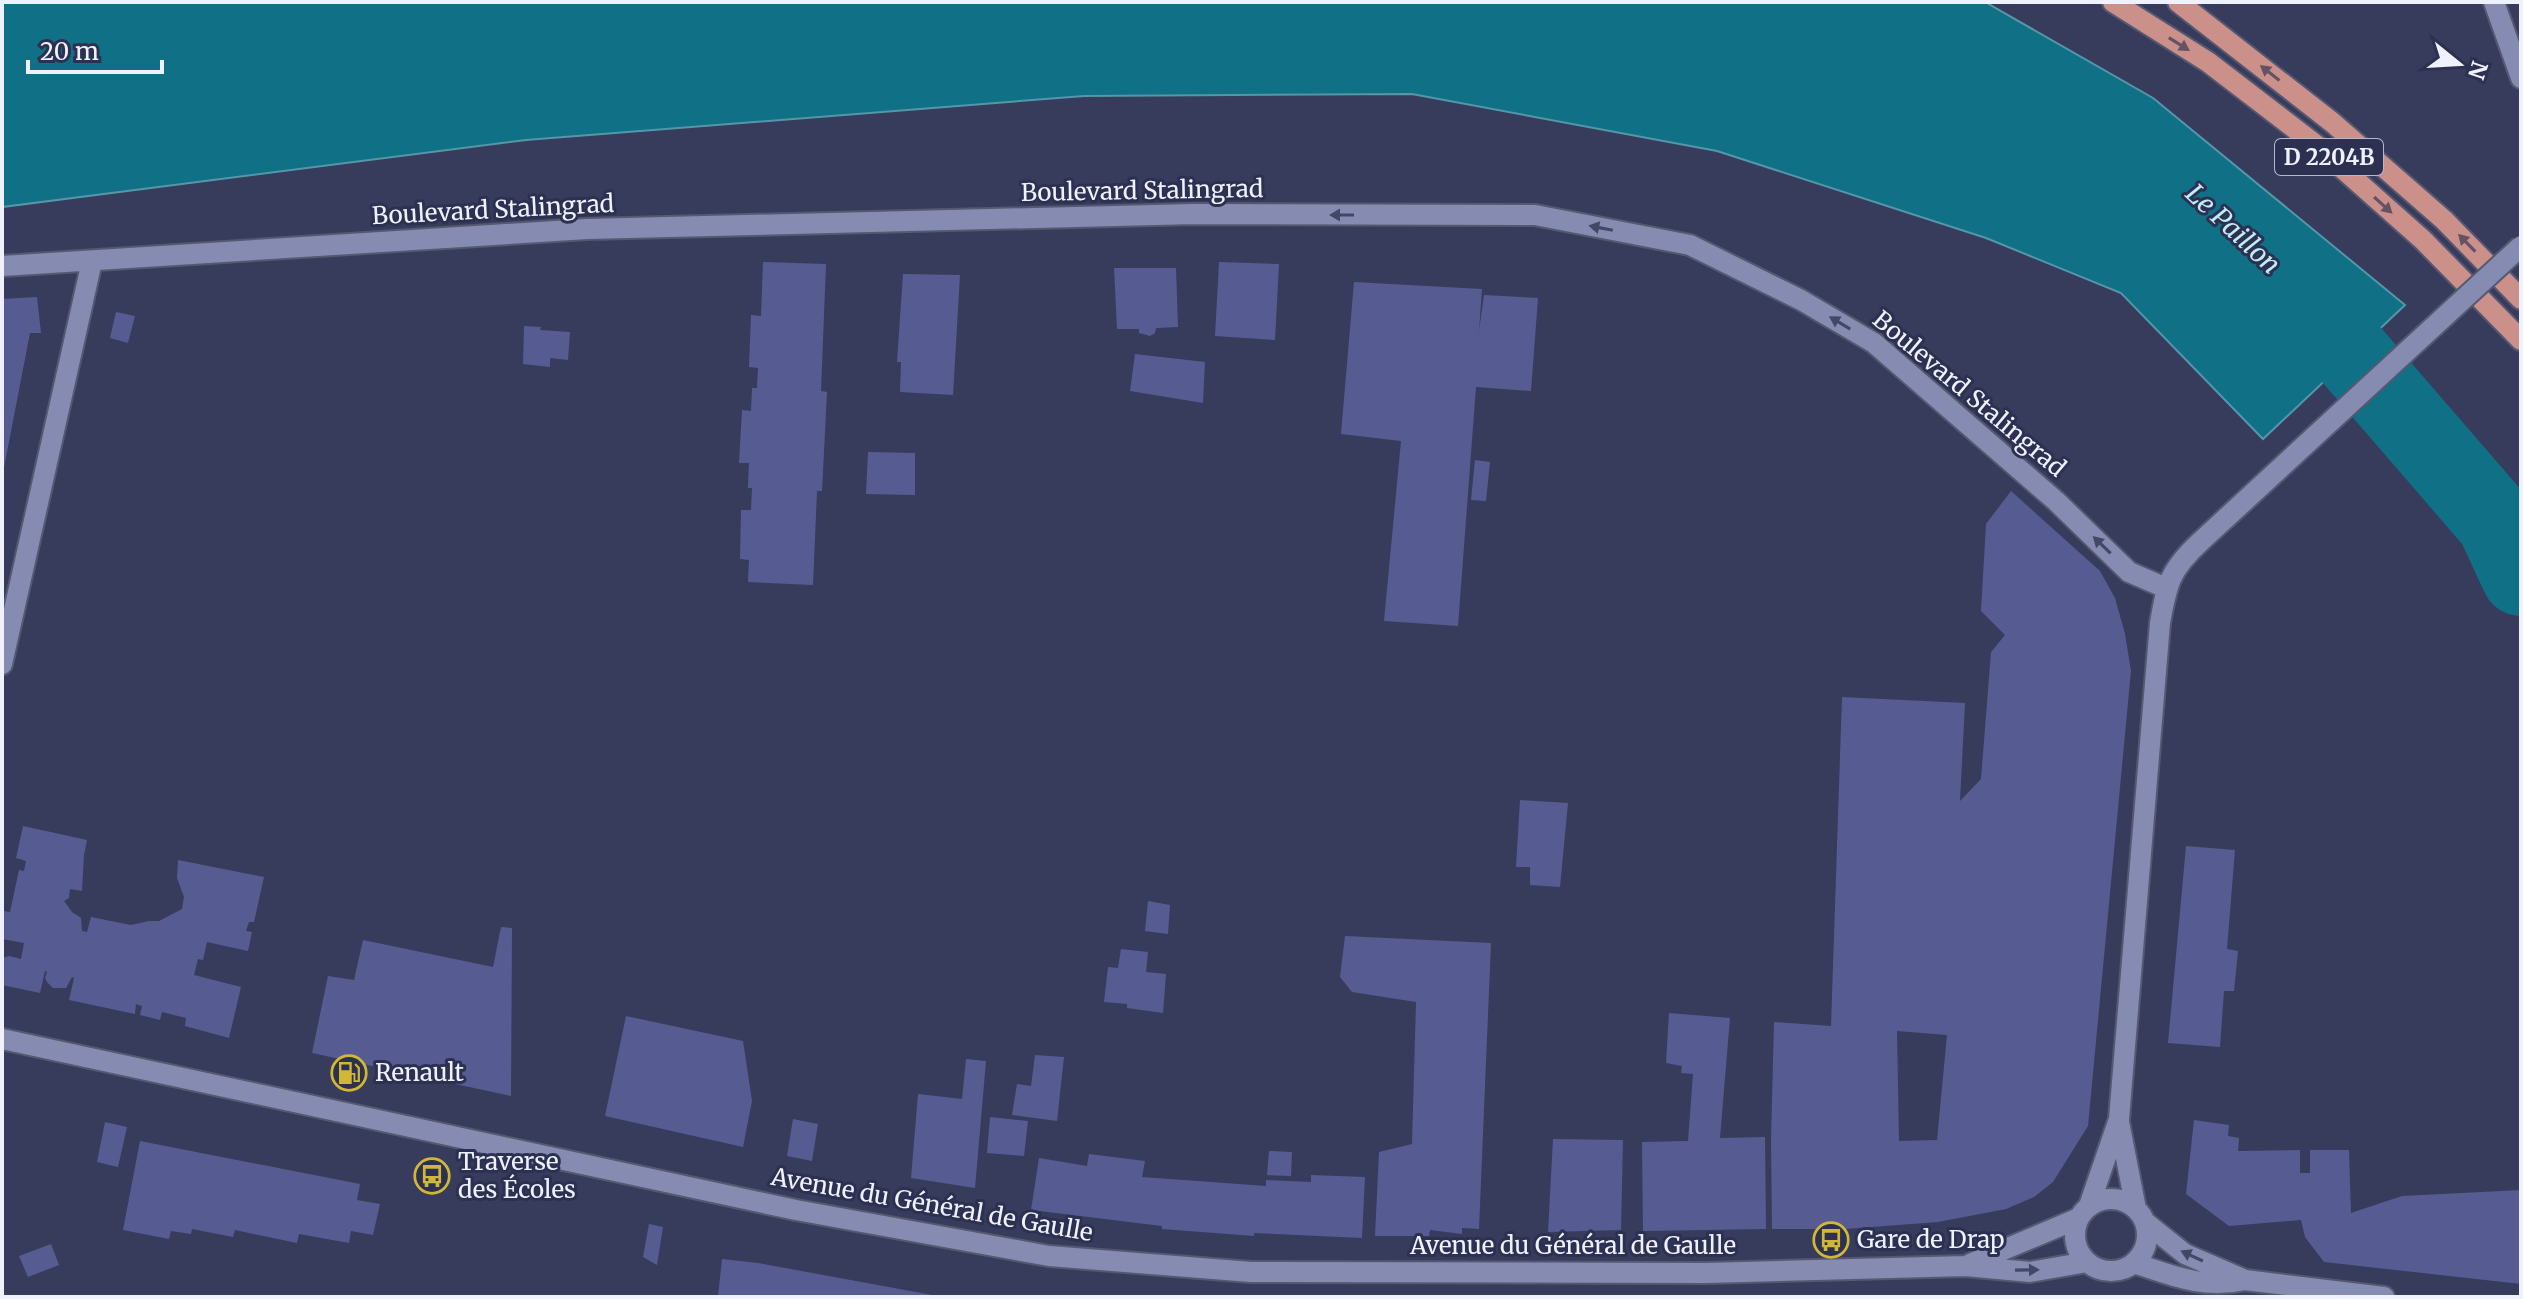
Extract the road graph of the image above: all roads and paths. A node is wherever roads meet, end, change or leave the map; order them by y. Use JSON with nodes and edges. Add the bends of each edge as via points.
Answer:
{"nodes":[{"id":1,"x":2113,"y":2,"type":"edge"},
{"id":2,"x":2178,"y":2,"type":"edge"},
{"id":3,"x":2494,"y":2,"type":"edge"},
{"id":4,"x":2521,"y":78,"type":"edge"},
{"id":5,"x":2521,"y":246,"type":"edge"},
{"id":6,"x":92,"y":261,"type":"junction"},
{"id":7,"x":2,"y":266,"type":"edge"},
{"id":8,"x":2521,"y":299,"type":"edge"},
{"id":9,"x":2521,"y":340,"type":"edge"},
{"id":10,"x":2166,"y":588,"type":"junction"},
{"id":11,"x":2,"y":664,"type":"edge"},
{"id":12,"x":2,"y":1039,"type":"edge"},
{"id":13,"x":2119,"y":1119,"type":"junction"},
{"id":14,"x":2084,"y":1212,"type":"junction"},
{"id":15,"x":2140,"y":1216,"type":"junction"},
{"id":16,"x":2087,"y":1262,"type":"junction"},
{"id":17,"x":2134,"y":1263,"type":"junction"},
{"id":18,"x":1966,"y":1266,"type":"junction"},
{"id":19,"x":2245,"y":1280,"type":"junction"},
{"id":20,"x":2384,"y":1297,"type":"edge"}],
"edges":[{"from":1,"to":9,"type":"main road","number":"D 2204B","one_way":true,"via":[[2208,62],[2316,145],[2423,240]]},
{"from":8,"to":2,"type":"main road","number":"D 2204B","one_way":true,"via":[[2444,220],[2333,123]]},
{"from":3,"to":4,"type":"street"},
{"from":5,"to":10,"type":"street","bridge":true,"via":[[2179,562]]},
{"from":6,"to":7,"type":"street","name":"Boulevard Stalingrad"},
{"from":10,"to":6,"type":"street","name":"Boulevard Stalingrad","one_way":true,"via":[[2129,572],[2056,501],[1874,343],[1690,245],[1535,215],[1194,214],[587,229]]},
{"from":6,"to":11,"type":"street"},
{"from":10,"to":13,"type":"street"},
{"from":12,"to":18,"type":"street","name":"Avenue du Général de Gaulle","via":[[781,1207],[1049,1256],[1251,1272],[1706,1273]]},
{"from":13,"to":14,"type":"street"},
{"from":13,"to":15,"type":"street"},
{"from":14,"to":15,"type":"street","via":[[2101,1200],[2114,1199]]},
{"from":14,"to":16,"type":"street","via":[[2075,1241]]},
{"from":14,"to":18,"type":"street","name":"Avenue du Général de Gaulle"},
{"from":15,"to":17,"type":"street","via":[[2145,1244]]},
{"from":19,"to":15,"type":"street","one_way":true,"via":[[2185,1254]]},
{"from":16,"to":17,"type":"street","via":[[2105,1271]]},
{"from":18,"to":16,"type":"street","name":"Avenue du Général de Gaulle","one_way":true,"via":[[2030,1272]]},
{"from":17,"to":19,"type":"street","via":[[2189,1281]]},
{"from":19,"to":20,"type":"street"}]}
